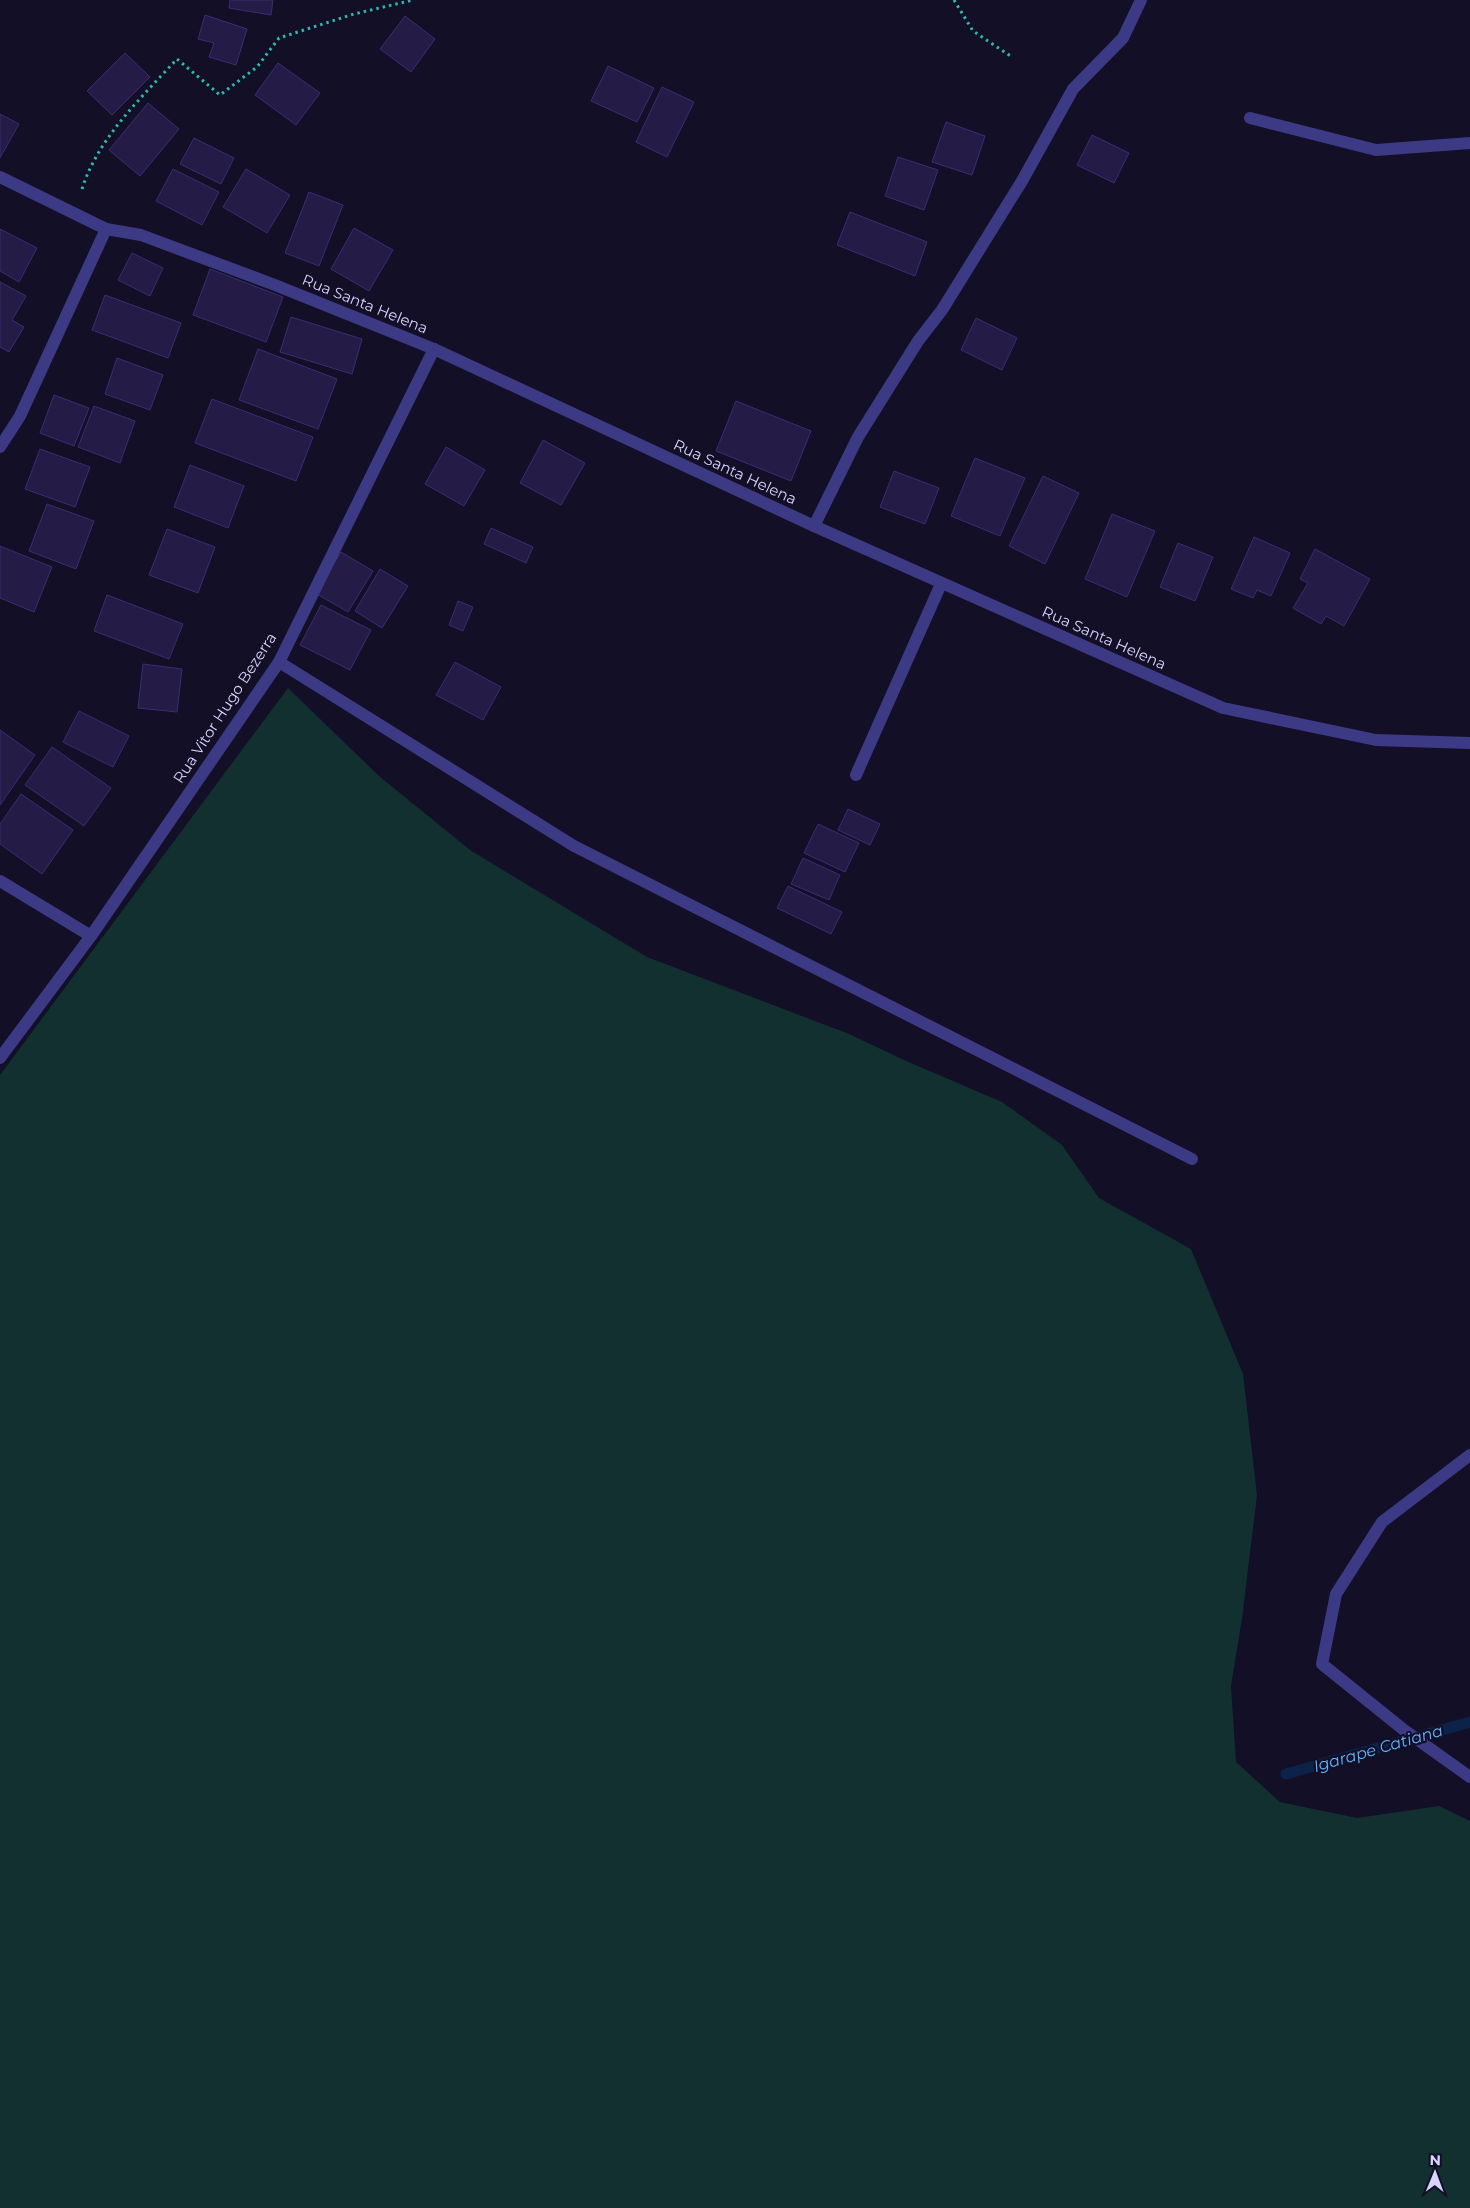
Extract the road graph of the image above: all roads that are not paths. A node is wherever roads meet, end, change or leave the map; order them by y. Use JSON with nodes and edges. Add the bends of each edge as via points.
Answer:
{"nodes":[{"id":1,"x":1141,"y":0,"type":"edge"},
{"id":2,"x":1250,"y":118,"type":"dead end"},
{"id":3,"x":1470,"y":143,"type":"edge"},
{"id":4,"x":0,"y":177,"type":"edge"},
{"id":5,"x":106,"y":229,"type":"junction"},
{"id":6,"x":434,"y":349,"type":"junction"},
{"id":7,"x":0,"y":447,"type":"edge"},
{"id":8,"x":814,"y":526,"type":"junction"},
{"id":9,"x":941,"y":584,"type":"junction"},
{"id":10,"x":279,"y":662,"type":"junction"},
{"id":11,"x":1470,"y":743,"type":"edge"},
{"id":12,"x":856,"y":775,"type":"dead end"},
{"id":13,"x":0,"y":881,"type":"edge"},
{"id":14,"x":91,"y":936,"type":"junction"},
{"id":15,"x":0,"y":1058,"type":"edge"},
{"id":16,"x":1192,"y":1159,"type":"dead end"},
{"id":17,"x":1470,"y":1455,"type":"edge"},
{"id":18,"x":1470,"y":1777,"type":"edge"}],
"edges":[{"from":1,"to":8,"type":"street","via":[[1123,38],[1073,89],[1007,205],[858,437]]},
{"from":2,"to":3,"type":"street","via":[[1376,150]]},
{"from":4,"to":5,"type":"street","name":"Rua Santa Helena"},
{"from":5,"to":6,"type":"street","name":"Rua Santa Helena","via":[[168,245]]},
{"from":5,"to":7,"type":"street","via":[[20,416]]},
{"from":6,"to":8,"type":"street","name":"Rua Santa Helena"},
{"from":6,"to":10,"type":"street","name":"Rua Vitor Hugo Bezerra"},
{"from":8,"to":9,"type":"street","name":"Rua Santa Helena"},
{"from":9,"to":11,"type":"street","name":"Rua Santa Helena","via":[[1223,708],[1376,740]]},
{"from":9,"to":12,"type":"street"},
{"from":10,"to":14,"type":"street","name":"Rua Vitor Hugo Bezerra"},
{"from":10,"to":16,"type":"street","via":[[574,846]]},
{"from":13,"to":14,"type":"street"},
{"from":14,"to":15,"type":"street","name":"Rua Vitor Hugo Bezerra"},
{"from":17,"to":18,"type":"street","via":[[1382,1522],[1336,1594],[1322,1664],[1404,1730]]}]}
